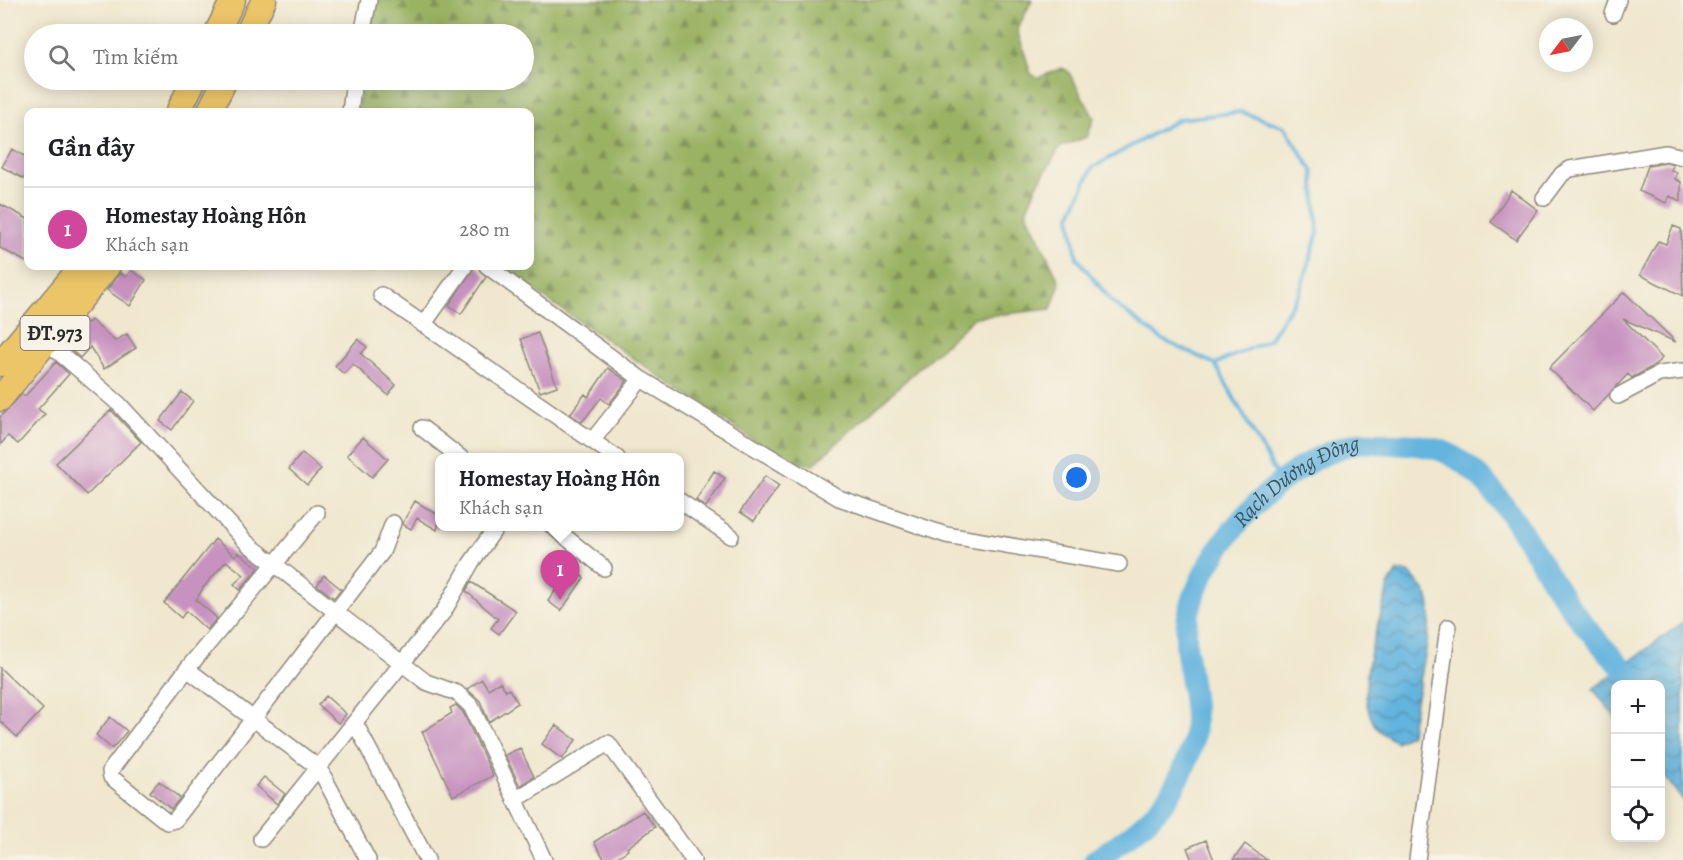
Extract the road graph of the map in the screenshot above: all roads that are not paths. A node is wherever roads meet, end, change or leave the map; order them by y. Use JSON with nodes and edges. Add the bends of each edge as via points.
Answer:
{"nodes":[{"id":1,"x":233,"y":0,"type":"edge"},
{"id":2,"x":264,"y":0,"type":"edge"},
{"id":3,"x":369,"y":0,"type":"edge"},
{"id":4,"x":221,"y":24,"type":"edge"},
{"id":5,"x":252,"y":24,"type":"edge"},
{"id":6,"x":365,"y":24,"type":"edge"},
{"id":7,"x":189,"y":90,"type":"edge"},
{"id":8,"x":220,"y":90,"type":"edge"},
{"id":9,"x":353,"y":90,"type":"edge"},
{"id":10,"x":180,"y":108,"type":"edge"},
{"id":11,"x":211,"y":108,"type":"edge"},
{"id":12,"x":350,"y":108,"type":"edge"},
{"id":13,"x":1677,"y":155,"type":"edge"},
{"id":14,"x":1544,"y":198,"type":"dead end"},
{"id":15,"x":79,"y":270,"type":"edge"},
{"id":16,"x":105,"y":270,"type":"edge"},
{"id":17,"x":462,"y":270,"type":"edge"},
{"id":18,"x":492,"y":270,"type":"edge"},
{"id":19,"x":381,"y":295,"type":"dead end"},
{"id":20,"x":423,"y":325,"type":"junction"},
{"id":21,"x":47,"y":342,"type":"junction"},
{"id":22,"x":0,"y":364,"type":"edge"},
{"id":23,"x":1683,"y":371,"type":"edge"},
{"id":24,"x":641,"y":379,"type":"junction"},
{"id":25,"x":1618,"y":396,"type":"dead end"},
{"id":26,"x":0,"y":399,"type":"edge"},
{"id":27,"x":422,"y":428,"type":"dead end"},
{"id":28,"x":592,"y":441,"type":"junction"},
{"id":29,"x":454,"y":453,"type":"edge"},
{"id":30,"x":610,"y":453,"type":"edge"},
{"id":31,"x":684,"y":504,"type":"edge"},
{"id":32,"x":317,"y":513,"type":"dead end"},
{"id":33,"x":393,"y":523,"type":"dead end"},
{"id":34,"x":493,"y":531,"type":"edge"},
{"id":35,"x":558,"y":531,"type":"edge"},
{"id":36,"x":731,"y":536,"type":"dead end"},
{"id":37,"x":1119,"y":564,"type":"dead end"},
{"id":38,"x":274,"y":565,"type":"junction"},
{"id":39,"x":604,"y":568,"type":"dead end"},
{"id":40,"x":335,"y":612,"type":"junction"},
{"id":41,"x":1448,"y":627,"type":"dead end"},
{"id":42,"x":403,"y":663,"type":"junction"},
{"id":43,"x":187,"y":669,"type":"junction"},
{"id":44,"x":251,"y":718,"type":"junction"},
{"id":45,"x":354,"y":723,"type":"junction"},
{"id":46,"x":319,"y":768,"type":"junction"},
{"id":47,"x":514,"y":800,"type":"junction"},
{"id":48,"x":261,"y":839,"type":"dead end"},
{"id":49,"x":421,"y":858,"type":"edge"},
{"id":50,"x":368,"y":860,"type":"edge"},
{"id":51,"x":544,"y":860,"type":"edge"},
{"id":52,"x":693,"y":860,"type":"edge"},
{"id":53,"x":1418,"y":860,"type":"edge"}],
"edges":[{"from":1,"to":4,"type":"main road"},
{"from":2,"to":5,"type":"main road"},
{"from":3,"to":6,"type":"street"},
{"from":7,"to":10,"type":"main road"},
{"from":8,"to":11,"type":"main road"},
{"from":9,"to":12,"type":"street"},
{"from":13,"to":14,"type":"street","via":[[1569,169]]},
{"from":15,"to":22,"type":"main road","number":"ĐT.973"},
{"from":16,"to":21,"type":"main road","number":"ĐT.973"},
{"from":17,"to":20,"type":"street"},
{"from":18,"to":24,"type":"street"},
{"from":19,"to":20,"type":"street"},
{"from":20,"to":28,"type":"street"},
{"from":21,"to":26,"type":"main road","number":"ĐT.973"},
{"from":21,"to":38,"type":"street","via":[[119,404],[225,522]]},
{"from":23,"to":25,"type":"street","via":[[1668,370]]},
{"from":24,"to":28,"type":"street"},
{"from":24,"to":37,"type":"street","via":[[839,498],[946,535]]},
{"from":27,"to":29,"type":"street"},
{"from":28,"to":30,"type":"street"},
{"from":31,"to":36,"type":"street"},
{"from":32,"to":38,"type":"street"},
{"from":33,"to":40,"type":"street","via":[[382,552]]},
{"from":34,"to":42,"type":"street","via":[[444,611]]},
{"from":35,"to":39,"type":"street"},
{"from":38,"to":40,"type":"street"},
{"from":38,"to":43,"type":"street"},
{"from":40,"to":42,"type":"street"},
{"from":40,"to":44,"type":"street"},
{"from":41,"to":53,"type":"street"},
{"from":42,"to":45,"type":"street"},
{"from":42,"to":47,"type":"street","via":[[426,682],[457,693],[471,706]]},
{"from":43,"to":44,"type":"street"},
{"from":43,"to":44,"type":"street","via":[[110,771],[111,777],[167,822],[175,820]]},
{"from":44,"to":46,"type":"street"},
{"from":45,"to":46,"type":"street"},
{"from":45,"to":49,"type":"street"},
{"from":46,"to":48,"type":"street"},
{"from":46,"to":50,"type":"street"},
{"from":47,"to":51,"type":"street"},
{"from":47,"to":52,"type":"street","via":[[608,743]]}]}
